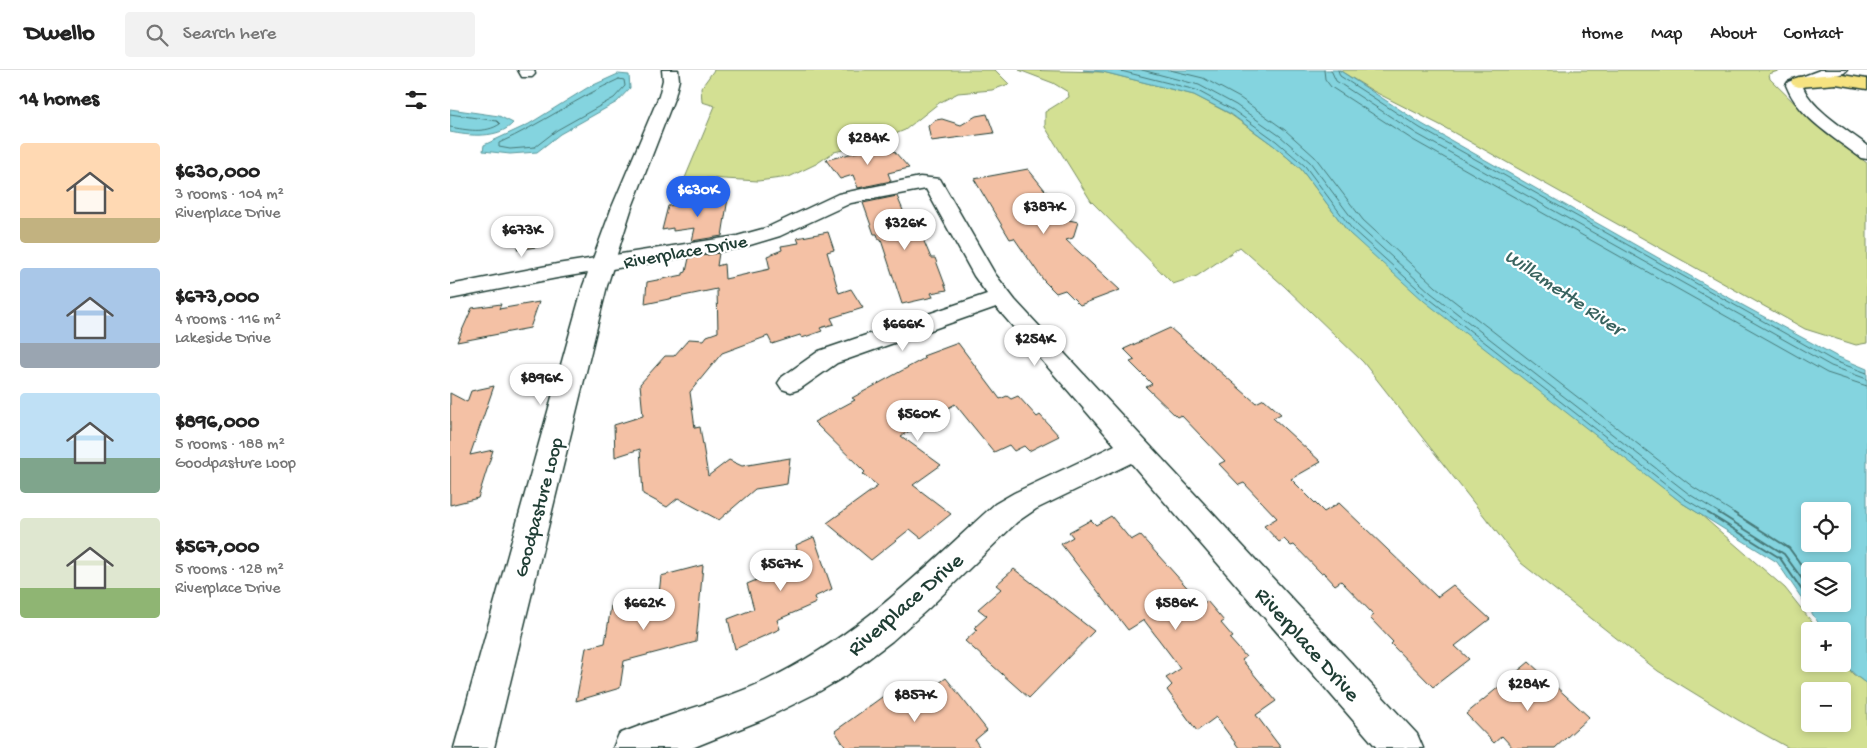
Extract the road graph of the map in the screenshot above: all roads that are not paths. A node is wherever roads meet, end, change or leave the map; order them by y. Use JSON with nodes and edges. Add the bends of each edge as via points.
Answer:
{"nodes":[{"id":1,"x":670,"y":70,"type":"edge"},
{"id":2,"x":1839,"y":70,"type":"edge"},
{"id":3,"x":1854,"y":70,"type":"edge"},
{"id":4,"x":1810,"y":76,"type":"edge"},
{"id":5,"x":1867,"y":77,"type":"edge"},
{"id":6,"x":1867,"y":84,"type":"edge"},
{"id":7,"x":1867,"y":154,"type":"edge"},
{"id":8,"x":601,"y":264,"type":"junction"},
{"id":9,"x":450,"y":292,"type":"edge"},
{"id":10,"x":1001,"y":297,"type":"junction"},
{"id":11,"x":791,"y":383,"type":"dead end"},
{"id":12,"x":1136,"y":448,"type":"junction"},
{"id":13,"x":474,"y":748,"type":"edge"},
{"id":14,"x":633,"y":748,"type":"edge"},
{"id":15,"x":1403,"y":748,"type":"edge"}],
"edges":[{"from":1,"to":8,"type":"street","name":"Goodpasture Loop","via":[[667,96]]},
{"from":2,"to":4,"type":"street"},
{"from":3,"to":5,"type":"highway"},
{"from":4,"to":6,"type":"highway"},
{"from":4,"to":7,"type":"street","via":[[1794,85],[1800,99]]},
{"from":8,"to":9,"type":"street","name":"Riverplace Drive"},
{"from":8,"to":10,"type":"street","name":"Riverplace Drive","via":[[751,240],[845,198],[927,182],[935,185]]},
{"from":8,"to":13,"type":"street","name":"Goodpasture Loop"},
{"from":10,"to":11,"type":"street","via":[[828,357]]},
{"from":10,"to":12,"type":"street","name":"Riverplace Drive"},
{"from":12,"to":14,"type":"street","name":"Riverplace Drive","via":[[1006,513],[900,612],[818,673],[732,715]]},
{"from":12,"to":15,"type":"street","name":"Riverplace Drive"}]}
